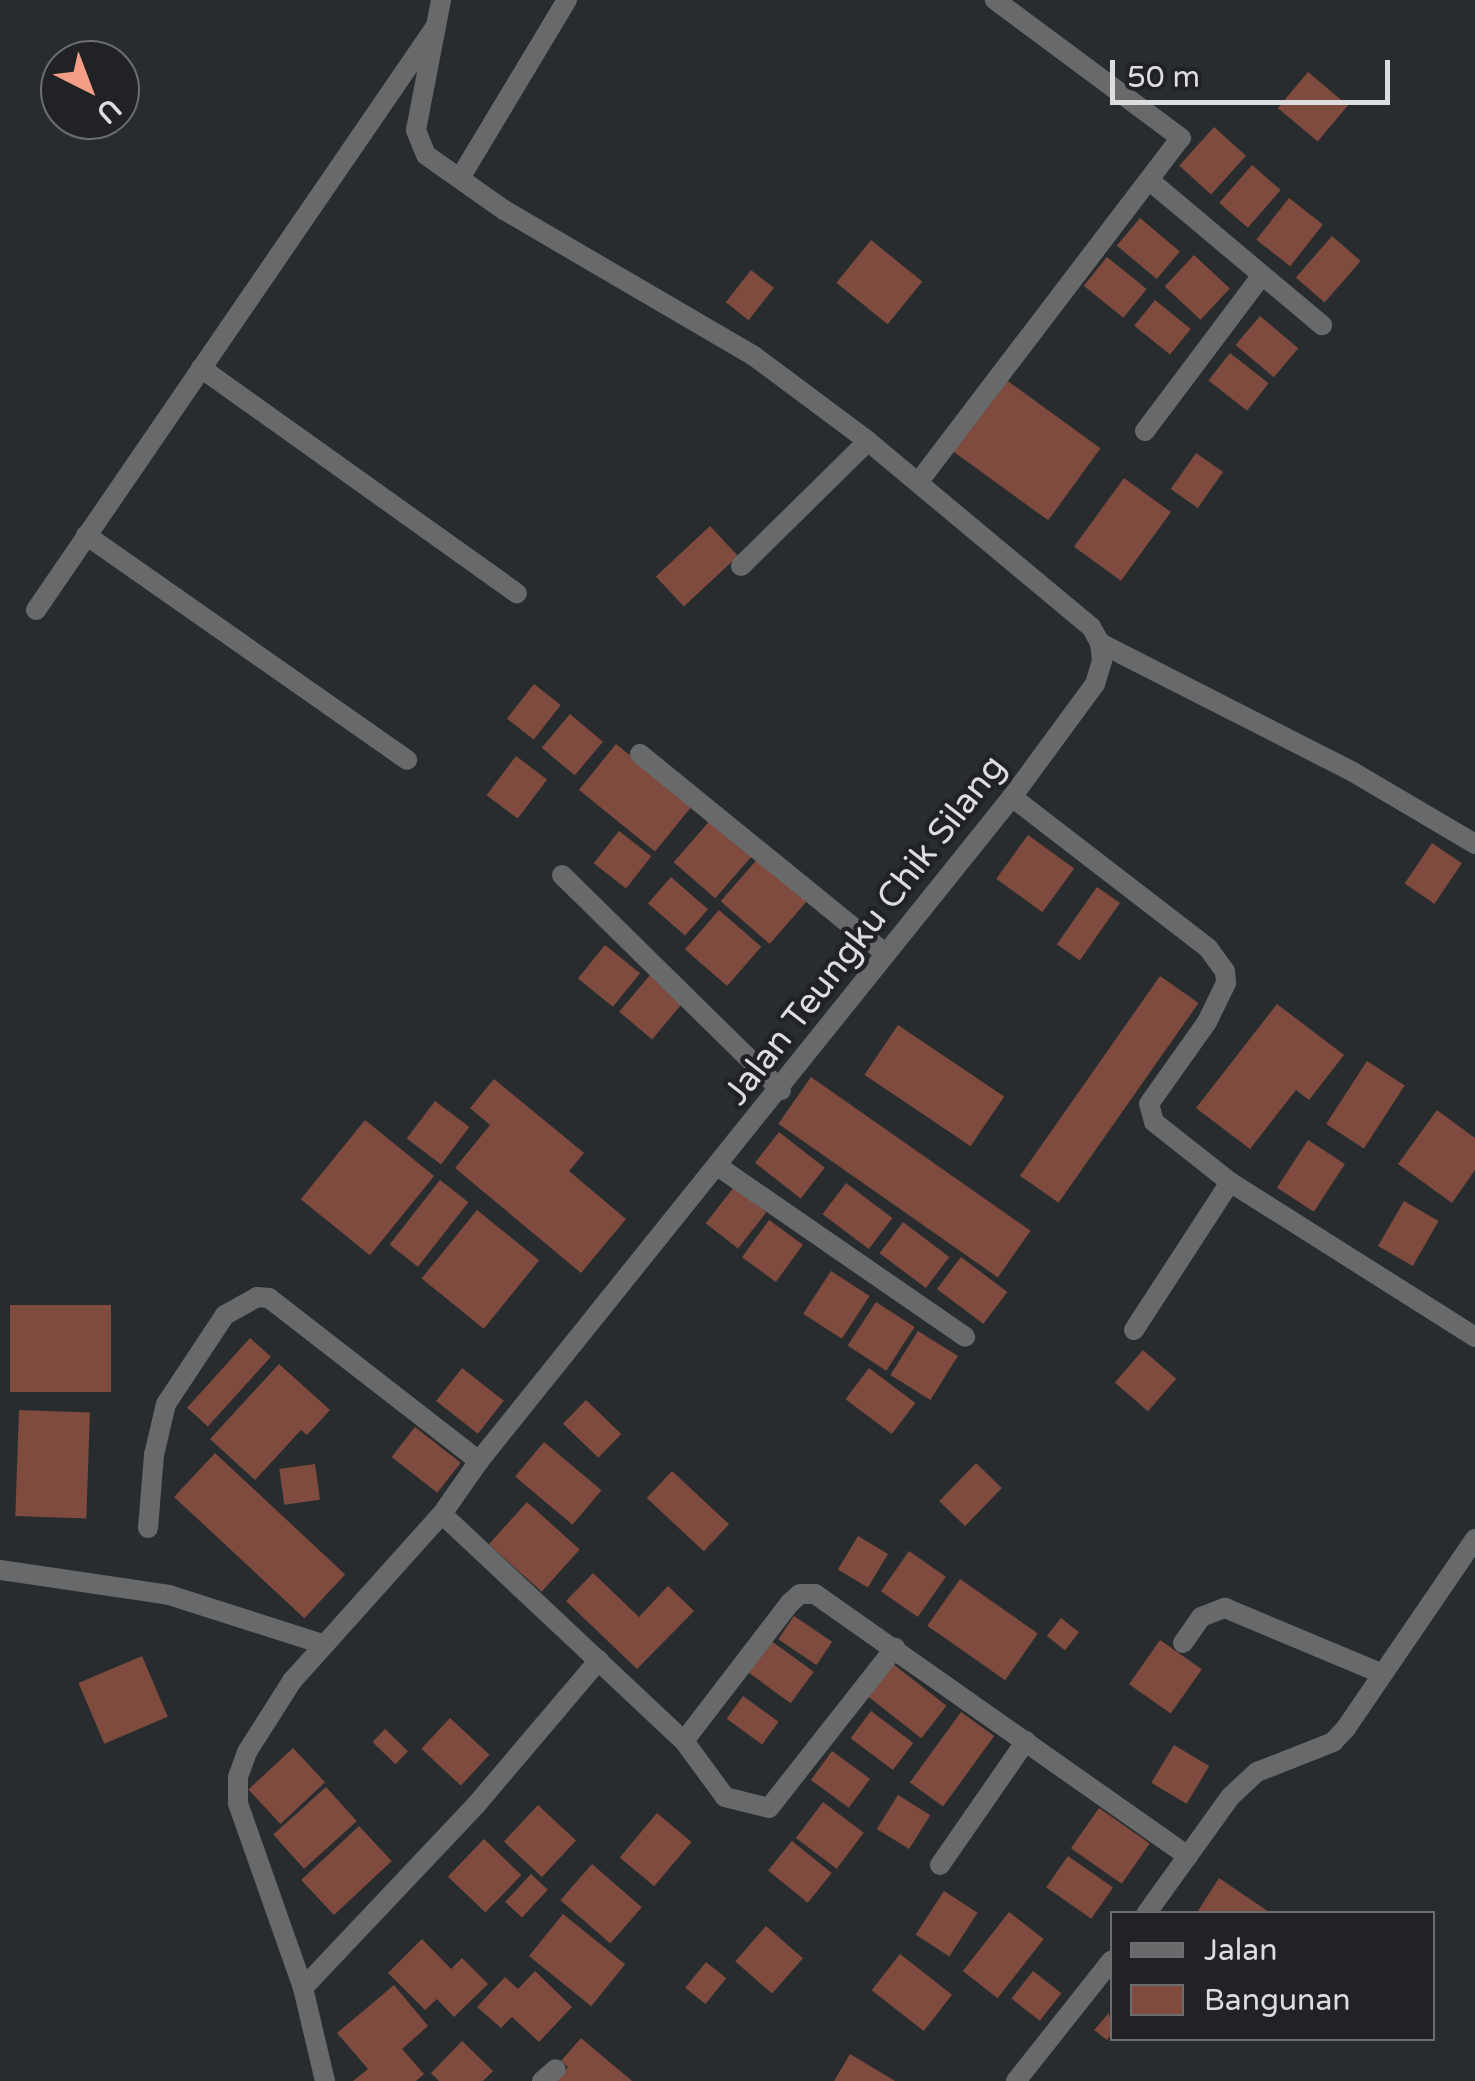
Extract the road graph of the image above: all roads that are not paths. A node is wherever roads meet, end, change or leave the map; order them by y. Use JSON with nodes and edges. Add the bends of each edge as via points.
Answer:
{"nodes":[{"id":1,"x":440,"y":0,"type":"edge"},
{"id":2,"x":567,"y":0,"type":"edge"},
{"id":3,"x":995,"y":0,"type":"edge"},
{"id":4,"x":437,"y":24,"type":"junction"},
{"id":5,"x":460,"y":178,"type":"junction"},
{"id":6,"x":1149,"y":180,"type":"junction"},
{"id":7,"x":1262,"y":275,"type":"junction"},
{"id":8,"x":1322,"y":325,"type":"dead end"},
{"id":9,"x":201,"y":368,"type":"junction"},
{"id":10,"x":1146,"y":431,"type":"dead end"},
{"id":11,"x":868,"y":441,"type":"junction"},
{"id":12,"x":920,"y":480,"type":"junction"},
{"id":13,"x":86,"y":535,"type":"junction"},
{"id":14,"x":741,"y":566,"type":"dead end"},
{"id":15,"x":517,"y":593,"type":"dead end"},
{"id":16,"x":36,"y":610,"type":"dead end"},
{"id":17,"x":1100,"y":642,"type":"junction"},
{"id":18,"x":640,"y":754,"type":"dead end"},
{"id":19,"x":407,"y":760,"type":"dead end"},
{"id":20,"x":1012,"y":797,"type":"junction"},
{"id":21,"x":1475,"y":844,"type":"edge"},
{"id":22,"x":562,"y":875,"type":"dead end"},
{"id":23,"x":886,"y":954,"type":"junction"},
{"id":24,"x":781,"y":1090,"type":"junction"},
{"id":25,"x":718,"y":1167,"type":"junction"},
{"id":26,"x":1230,"y":1182,"type":"junction"},
{"id":27,"x":1134,"y":1330,"type":"dead end"},
{"id":28,"x":965,"y":1337,"type":"dead end"},
{"id":29,"x":1475,"y":1337,"type":"edge"},
{"id":30,"x":479,"y":1462,"type":"junction"},
{"id":31,"x":442,"y":1514,"type":"junction"},
{"id":32,"x":148,"y":1528,"type":"dead end"},
{"id":33,"x":1475,"y":1539,"type":"edge"},
{"id":34,"x":0,"y":1570,"type":"edge"},
{"id":35,"x":1183,"y":1642,"type":"dead end"},
{"id":36,"x":323,"y":1644,"type":"junction"},
{"id":37,"x":895,"y":1648,"type":"junction"},
{"id":38,"x":599,"y":1660,"type":"junction"},
{"id":39,"x":1383,"y":1674,"type":"junction"},
{"id":40,"x":684,"y":1741,"type":"junction"},
{"id":41,"x":1026,"y":1741,"type":"junction"},
{"id":42,"x":1188,"y":1856,"type":"junction"},
{"id":43,"x":940,"y":1866,"type":"dead end"},
{"id":44,"x":1148,"y":1911,"type":"edge"},
{"id":45,"x":1110,"y":1963,"type":"edge"},
{"id":46,"x":303,"y":1988,"type":"junction"},
{"id":47,"x":326,"y":2081,"type":"edge"},
{"id":48,"x":1016,"y":2081,"type":"edge"}],
"edges":[{"from":1,"to":4,"type":"street"},
{"from":2,"to":5,"type":"street"},
{"from":3,"to":6,"type":"street","via":[[1181,138]]},
{"from":4,"to":5,"type":"street","via":[[416,130],[426,155]]},
{"from":4,"to":9,"type":"street"},
{"from":5,"to":11,"type":"street","via":[[754,356]]},
{"from":6,"to":7,"type":"street"},
{"from":6,"to":12,"type":"street"},
{"from":7,"to":8,"type":"street"},
{"from":7,"to":10,"type":"street"},
{"from":9,"to":13,"type":"street"},
{"from":9,"to":15,"type":"street"},
{"from":11,"to":12,"type":"street"},
{"from":11,"to":14,"type":"street"},
{"from":12,"to":17,"type":"street"},
{"from":13,"to":16,"type":"street"},
{"from":13,"to":19,"type":"street"},
{"from":17,"to":20,"type":"street","name":"Jalan Teungku Chik Silang","via":[[1095,684]]},
{"from":17,"to":21,"type":"street","via":[[1353,772]]},
{"from":18,"to":23,"type":"street"},
{"from":20,"to":23,"type":"street","name":"Jalan Teungku Chik Silang"},
{"from":20,"to":26,"type":"street","via":[[1208,948],[1224,970],[1226,984],[1207,1022],[1149,1104],[1154,1122]]},
{"from":22,"to":24,"type":"street"},
{"from":23,"to":24,"type":"street","name":"Jalan Teungku Chik Silang"},
{"from":24,"to":25,"type":"street","name":"Jalan Teungku Chik Silang"},
{"from":25,"to":28,"type":"street"},
{"from":25,"to":30,"type":"street","name":"Jalan Teungku Chik Silang"},
{"from":26,"to":27,"type":"street"},
{"from":26,"to":29,"type":"street"},
{"from":30,"to":31,"type":"street","name":"Jalan Teungku Chik Silang"},
{"from":30,"to":32,"type":"street","via":[[269,1298],[258,1298],[225,1315],[166,1404]]},
{"from":31,"to":36,"type":"street","name":"Jalan Teungku Chik Silang"},
{"from":31,"to":38,"type":"street"},
{"from":33,"to":39,"type":"street"},
{"from":34,"to":36,"type":"street","via":[[169,1595]]},
{"from":35,"to":39,"type":"street","via":[[1202,1617],[1225,1608]]},
{"from":36,"to":46,"type":"street","name":"Jalan Teungku Chik Silang","via":[[283,1695],[238,1777],[249,1843]]},
{"from":37,"to":40,"type":"street","via":[[816,1594],[800,1594]]},
{"from":37,"to":40,"type":"street","via":[[769,1808],[725,1797]]},
{"from":37,"to":41,"type":"street"},
{"from":38,"to":40,"type":"street"},
{"from":38,"to":46,"type":"street","via":[[476,1806]]},
{"from":39,"to":42,"type":"street","via":[[1334,1742],[1258,1772],[1230,1797]]},
{"from":41,"to":42,"type":"street"},
{"from":41,"to":43,"type":"street"},
{"from":42,"to":44,"type":"street"},
{"from":45,"to":48,"type":"street"},
{"from":46,"to":47,"type":"street","name":"Jalan Teungku Chik Silang"}]}
